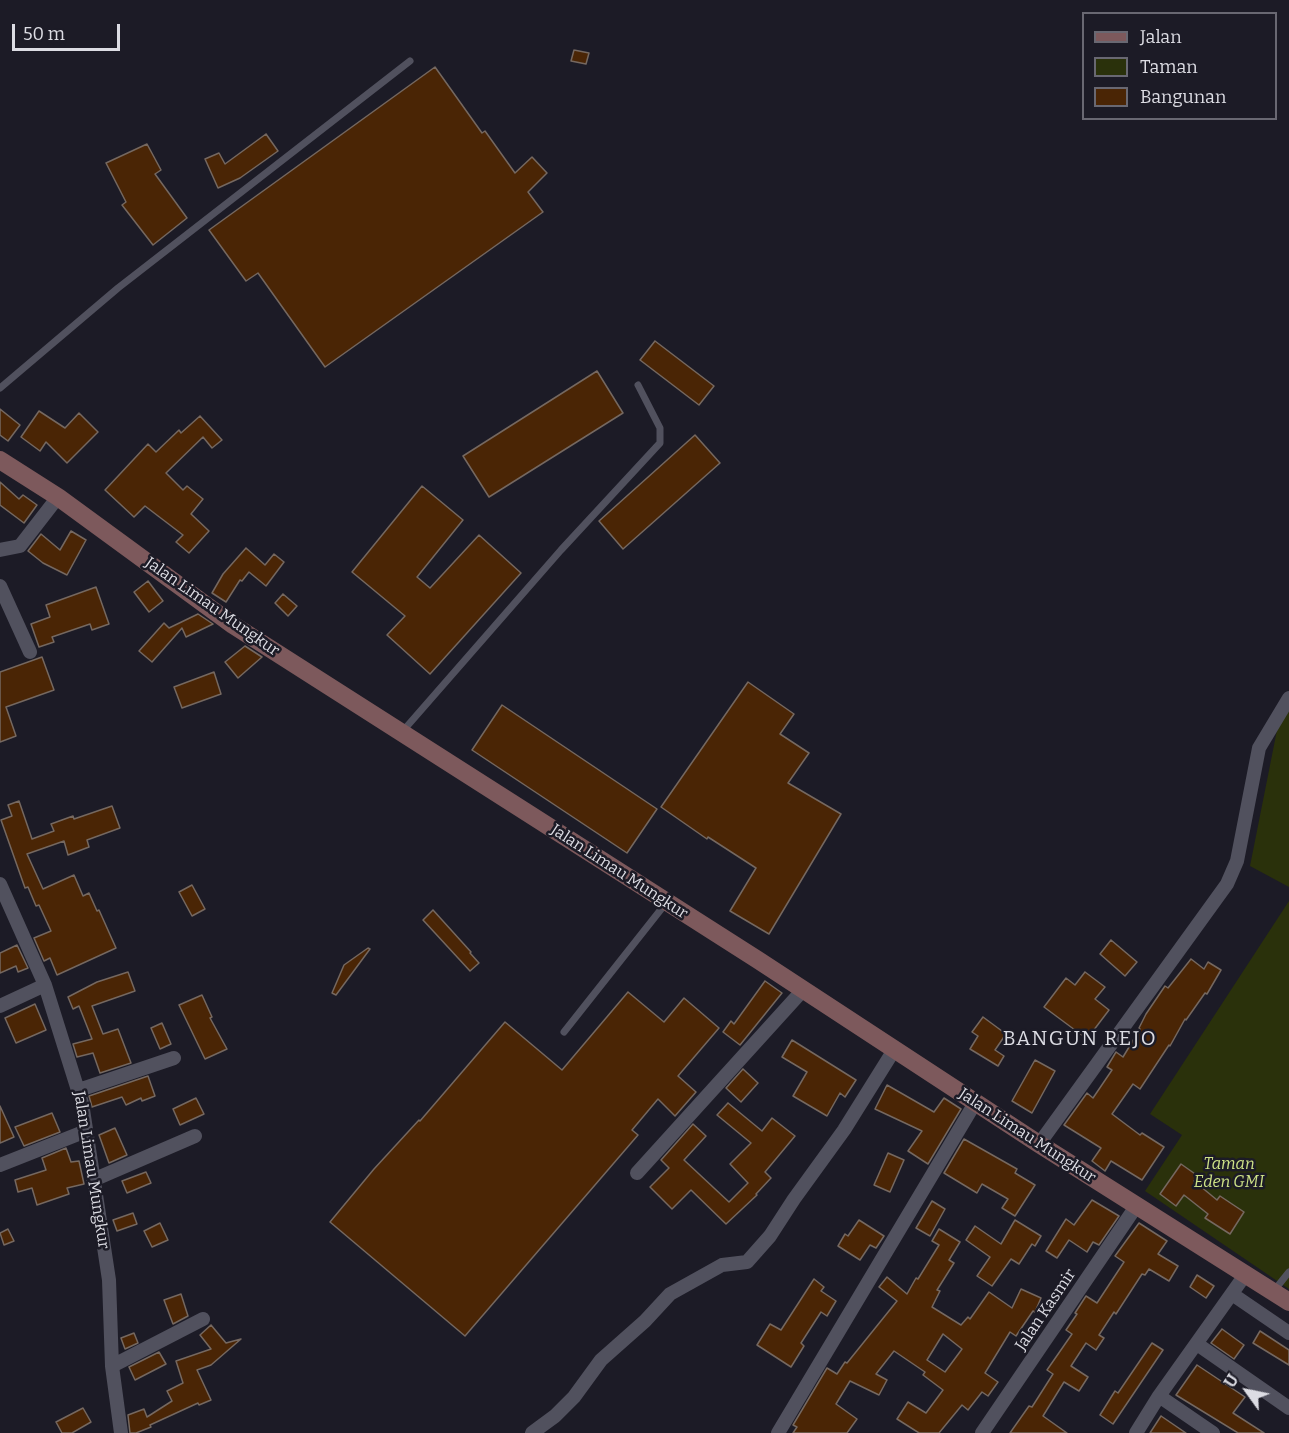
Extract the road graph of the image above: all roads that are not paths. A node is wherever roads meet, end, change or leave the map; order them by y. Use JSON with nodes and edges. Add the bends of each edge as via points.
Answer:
{"nodes":[{"id":1,"x":410,"y":61,"type":"dead end"},
{"id":2,"x":638,"y":386,"type":"dead end"},
{"id":3,"x":0,"y":388,"type":"edge"},
{"id":4,"x":2,"y":464,"type":"edge"},
{"id":5,"x":58,"y":497,"type":"junction"},
{"id":6,"x":0,"y":550,"type":"edge"},
{"id":7,"x":0,"y":586,"type":"edge"},
{"id":8,"x":30,"y":652,"type":"dead end"},
{"id":9,"x":1289,"y":698,"type":"edge"},
{"id":10,"x":402,"y":732,"type":"junction"},
{"id":11,"x":0,"y":884,"type":"edge"},
{"id":12,"x":666,"y":903,"type":"junction"},
{"id":13,"x":45,"y":985,"type":"junction"},
{"id":14,"x":803,"y":990,"type":"junction"},
{"id":15,"x":0,"y":1006,"type":"edge"},
{"id":16,"x":564,"y":1032,"type":"dead end"},
{"id":17,"x":894,"y":1050,"type":"junction"},
{"id":18,"x":174,"y":1058,"type":"dead end"},
{"id":19,"x":79,"y":1090,"type":"junction"},
{"id":20,"x":975,"y":1103,"type":"junction"},
{"id":21,"x":86,"y":1131,"type":"junction"},
{"id":22,"x":195,"y":1136,"type":"dead end"},
{"id":23,"x":1039,"y":1144,"type":"junction"},
{"id":24,"x":0,"y":1165,"type":"edge"},
{"id":25,"x":637,"y":1173,"type":"dead end"},
{"id":26,"x":93,"y":1180,"type":"junction"},
{"id":27,"x":1137,"y":1205,"type":"junction"},
{"id":28,"x":1289,"y":1272,"type":"edge"},
{"id":29,"x":1245,"y":1275,"type":"junction"},
{"id":30,"x":1232,"y":1294,"type":"junction"},
{"id":31,"x":1276,"y":1294,"type":"edge"},
{"id":32,"x":1249,"y":1306,"type":"junction"},
{"id":33,"x":1264,"y":1316,"type":"junction"},
{"id":34,"x":203,"y":1319,"type":"dead end"},
{"id":35,"x":1289,"y":1334,"type":"edge"},
{"id":36,"x":1197,"y":1344,"type":"junction"},
{"id":37,"x":112,"y":1366,"type":"junction"},
{"id":38,"x":1159,"y":1396,"type":"junction"},
{"id":39,"x":1289,"y":1408,"type":"edge"},
{"id":40,"x":121,"y":1433,"type":"edge"},
{"id":41,"x":532,"y":1433,"type":"edge"},
{"id":42,"x":778,"y":1433,"type":"edge"},
{"id":43,"x":982,"y":1433,"type":"edge"},
{"id":44,"x":1136,"y":1433,"type":"edge"},
{"id":45,"x":1213,"y":1433,"type":"edge"}],
"edges":[{"from":1,"to":3,"type":"lane","via":[[118,288]]},
{"from":2,"to":10,"type":"lane","via":[[660,428],[660,443],[553,558]]},
{"from":4,"to":5,"type":"street","name":"Jalan Limau Mungkur"},
{"from":5,"to":6,"type":"street","via":[[20,546]]},
{"from":5,"to":10,"type":"street","name":"Jalan Limau Mungkur","via":[[233,625]]},
{"from":7,"to":8,"type":"street"},
{"from":9,"to":23,"type":"street","via":[[1259,748],[1237,861],[1227,884]]},
{"from":10,"to":12,"type":"street","name":"Jalan Limau Mungkur"},
{"from":11,"to":13,"type":"street","name":"Jalan Limau Mungkur"},
{"from":12,"to":14,"type":"street","name":"Jalan Limau Mungkur"},
{"from":12,"to":16,"type":"lane"},
{"from":13,"to":15,"type":"street"},
{"from":13,"to":19,"type":"street","name":"Jalan Limau Mungkur"},
{"from":14,"to":17,"type":"street","name":"Jalan Limau Mungkur"},
{"from":14,"to":25,"type":"street"},
{"from":17,"to":20,"type":"street","name":"Jalan Limau Mungkur"},
{"from":17,"to":41,"type":"street","via":[[844,1130],[770,1236],[747,1262],[722,1265],[670,1294],[601,1360],[574,1397]]},
{"from":18,"to":19,"type":"street"},
{"from":19,"to":21,"type":"street","name":"Jalan Limau Mungkur"},
{"from":20,"to":23,"type":"street","name":"Jalan Limau Mungkur"},
{"from":20,"to":42,"type":"street"},
{"from":21,"to":24,"type":"street"},
{"from":21,"to":26,"type":"street","name":"Jalan Limau Mungkur"},
{"from":22,"to":26,"type":"street"},
{"from":23,"to":27,"type":"street","name":"Jalan Limau Mungkur"},
{"from":26,"to":37,"type":"street","name":"Jalan Limau Mungkur","via":[[109,1280]]},
{"from":27,"to":29,"type":"street","name":"Jalan Limau Mungkur"},
{"from":27,"to":43,"type":"street","name":"Jalan Kasmir"},
{"from":28,"to":31,"type":"lane"},
{"from":29,"to":30,"type":"street"},
{"from":29,"to":31,"type":"street","name":"Jalan Limau Mungkur"},
{"from":30,"to":32,"type":"street"},
{"from":30,"to":36,"type":"street"},
{"from":31,"to":32,"type":"street"},
{"from":31,"to":33,"type":"street"},
{"from":32,"to":33,"type":"street"},
{"from":33,"to":35,"type":"street"},
{"from":34,"to":37,"type":"street"},
{"from":36,"to":38,"type":"street"},
{"from":36,"to":39,"type":"street"},
{"from":37,"to":40,"type":"street","name":"Jalan Limau Mungkur"},
{"from":38,"to":44,"type":"street"},
{"from":38,"to":45,"type":"street"}]}
